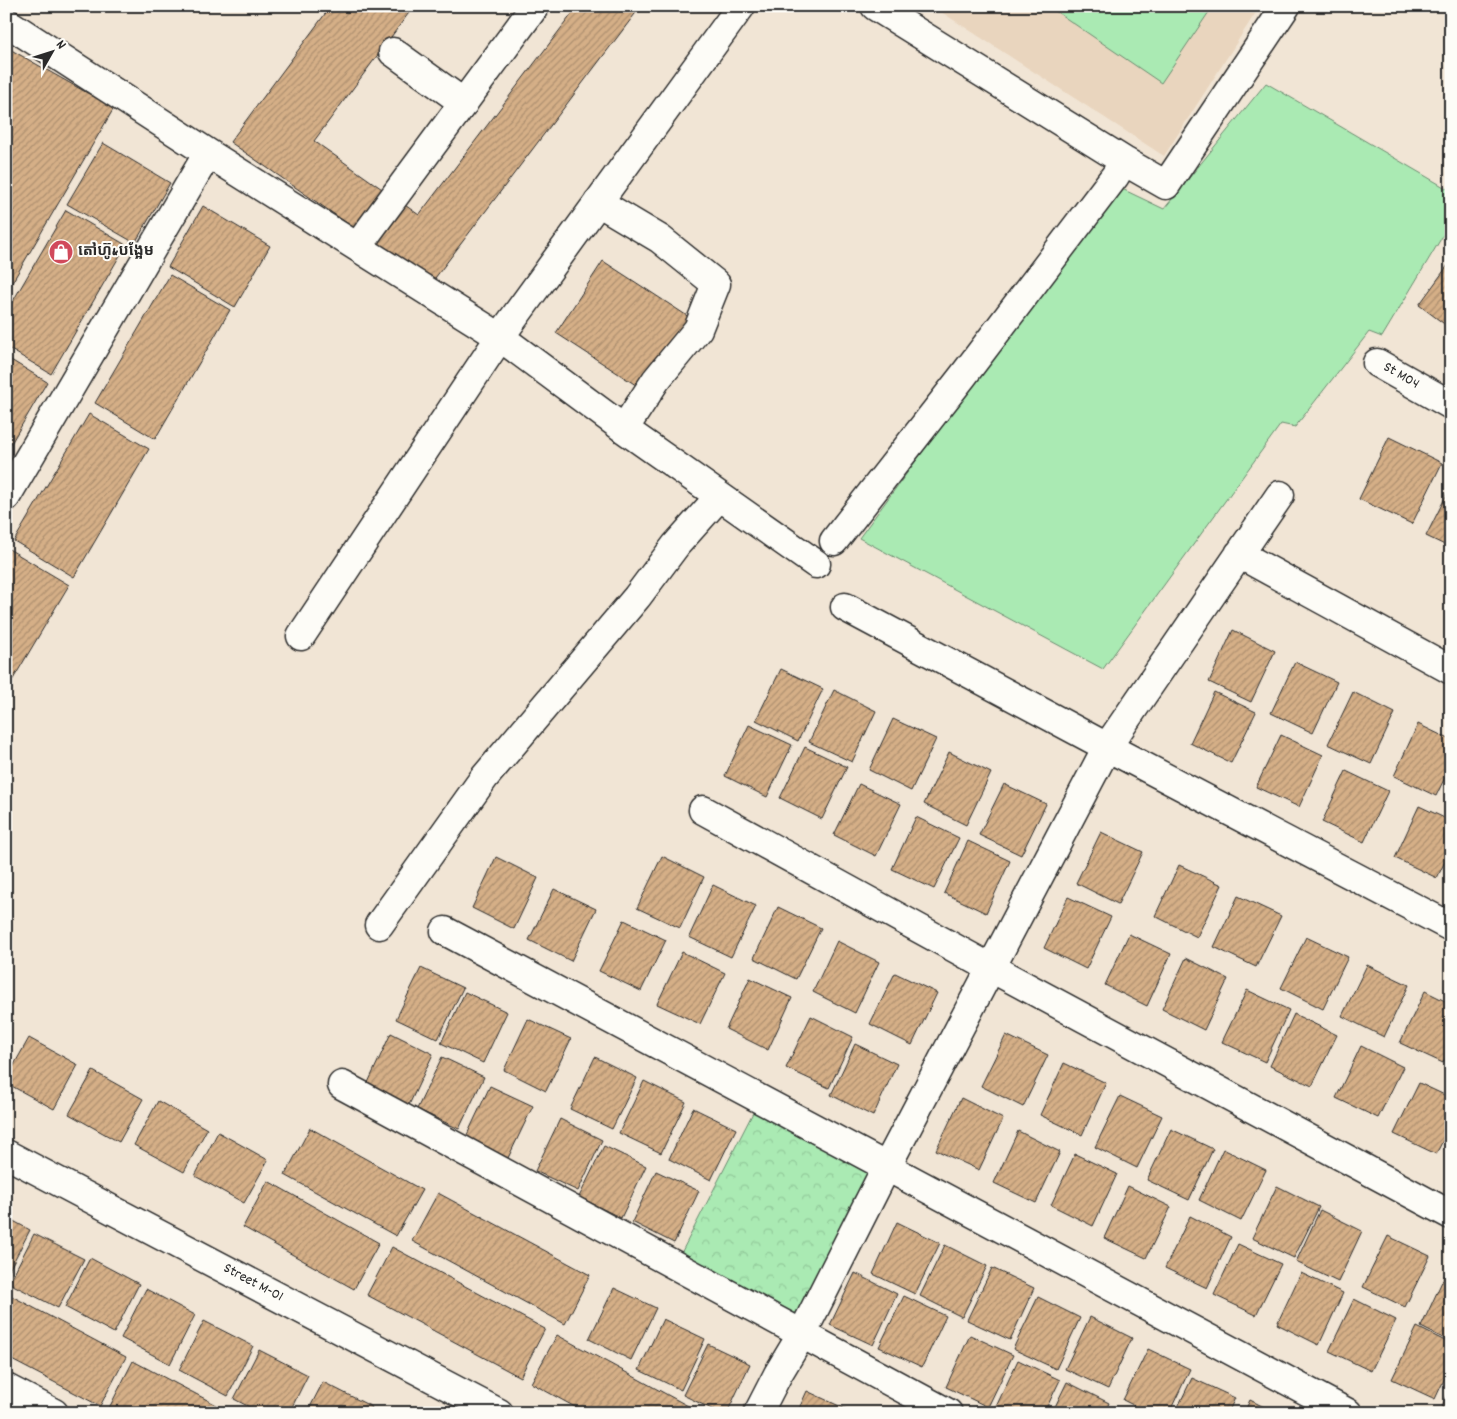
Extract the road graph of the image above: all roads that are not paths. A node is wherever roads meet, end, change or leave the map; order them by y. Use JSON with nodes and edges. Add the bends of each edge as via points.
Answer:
{"nodes":[{"id":1,"x":536,"y":6,"type":"edge"},
{"id":2,"x":741,"y":6,"type":"edge"},
{"id":3,"x":875,"y":6,"type":"edge"},
{"id":4,"x":1286,"y":6,"type":"edge"},
{"id":5,"x":6,"y":22,"type":"edge"},
{"id":6,"x":394,"y":52,"type":"dead end"},
{"id":7,"x":464,"y":103,"type":"junction"},
{"id":8,"x":208,"y":154,"type":"junction"},
{"id":9,"x":1124,"y":161,"type":"junction"},
{"id":10,"x":598,"y":202,"type":"junction"},
{"id":11,"x":357,"y":247,"type":"junction"},
{"id":12,"x":500,"y":337,"type":"junction"},
{"id":13,"x":1377,"y":363,"type":"dead end"},
{"id":14,"x":1451,"y":405,"type":"edge"},
{"id":15,"x":624,"y":429,"type":"junction"},
{"id":16,"x":1280,"y":495,"type":"dead end"},
{"id":17,"x":719,"y":497,"type":"junction"},
{"id":18,"x":6,"y":498,"type":"edge"},
{"id":19,"x":834,"y":540,"type":"dead end"},
{"id":20,"x":1239,"y":554,"type":"junction"},
{"id":21,"x":816,"y":564,"type":"dead end"},
{"id":22,"x":845,"y":607,"type":"dead end"},
{"id":23,"x":301,"y":636,"type":"dead end"},
{"id":24,"x":1451,"y":670,"type":"edge"},
{"id":25,"x":1107,"y":748,"type":"junction"},
{"id":26,"x":703,"y":810,"type":"dead end"},
{"id":27,"x":379,"y":925,"type":"dead end"},
{"id":28,"x":1451,"y":927,"type":"edge"},
{"id":29,"x":445,"y":931,"type":"dead end"},
{"id":30,"x":991,"y":968,"type":"junction"},
{"id":31,"x":342,"y":1085,"type":"dead end"},
{"id":32,"x":6,"y":1154,"type":"edge"},
{"id":33,"x":887,"y":1166,"type":"junction"},
{"id":34,"x":1451,"y":1215,"type":"edge"},
{"id":35,"x":802,"y":1334,"type":"junction"},
{"id":36,"x":6,"y":1388,"type":"edge"},
{"id":37,"x":54,"y":1413,"type":"edge"},
{"id":38,"x":500,"y":1413,"type":"edge"},
{"id":39,"x":758,"y":1413,"type":"edge"},
{"id":40,"x":948,"y":1413,"type":"edge"},
{"id":41,"x":1348,"y":1413,"type":"edge"}],
"edges":[{"from":1,"to":7,"type":"street"},
{"from":2,"to":10,"type":"street"},
{"from":3,"to":9,"type":"street"},
{"from":4,"to":9,"type":"street","via":[[1166,185]]},
{"from":5,"to":8,"type":"street"},
{"from":6,"to":7,"type":"street"},
{"from":7,"to":11,"type":"street"},
{"from":8,"to":11,"type":"street"},
{"from":8,"to":18,"type":"street"},
{"from":9,"to":19,"type":"street","via":[[968,369]]},
{"from":10,"to":12,"type":"street"},
{"from":10,"to":15,"type":"street","via":[[660,238],[716,284],[698,329],[656,380]]},
{"from":11,"to":12,"type":"street"},
{"from":12,"to":15,"type":"street"},
{"from":12,"to":23,"type":"street"},
{"from":13,"to":14,"type":"street","name":"St M04"},
{"from":15,"to":17,"type":"street"},
{"from":16,"to":20,"type":"street"},
{"from":17,"to":21,"type":"street"},
{"from":17,"to":27,"type":"street","via":[[484,778]]},
{"from":20,"to":24,"type":"street"},
{"from":20,"to":25,"type":"street"},
{"from":22,"to":25,"type":"street"},
{"from":25,"to":28,"type":"street"},
{"from":25,"to":30,"type":"street"},
{"from":26,"to":30,"type":"street"},
{"from":29,"to":33,"type":"street"},
{"from":30,"to":33,"type":"street"},
{"from":30,"to":34,"type":"street"},
{"from":31,"to":35,"type":"street"},
{"from":32,"to":38,"type":"street","name":"Street M-01"},
{"from":33,"to":35,"type":"street"},
{"from":33,"to":41,"type":"street"},
{"from":35,"to":39,"type":"street"},
{"from":35,"to":40,"type":"street"},
{"from":36,"to":37,"type":"street"}]}
